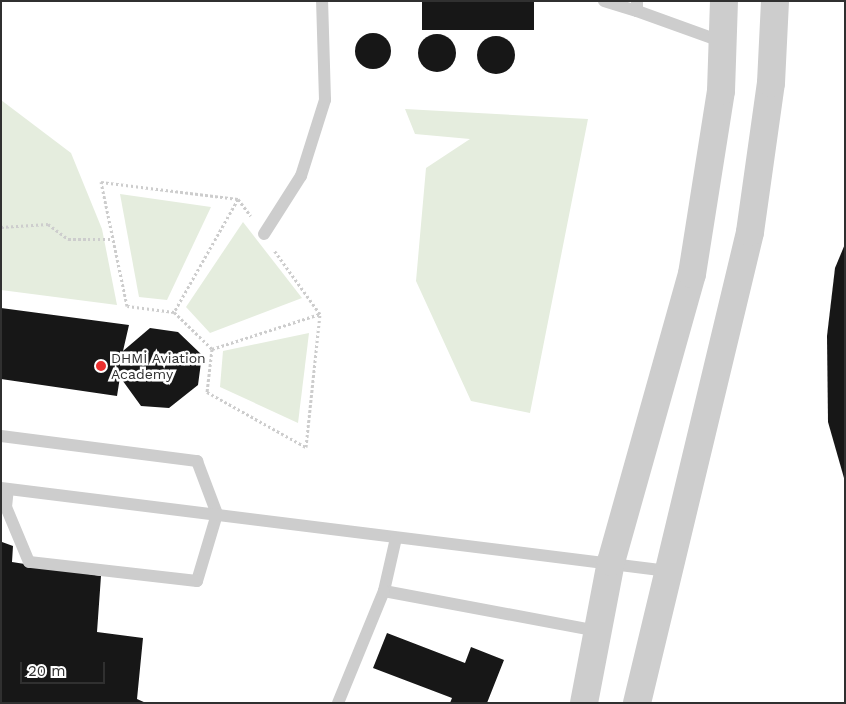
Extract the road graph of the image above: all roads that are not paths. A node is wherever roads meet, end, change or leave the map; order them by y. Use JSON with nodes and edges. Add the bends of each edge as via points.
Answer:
{"nodes":[{"id":1,"x":322,"y":1,"type":"edge"},
{"id":2,"x":604,"y":1,"type":"edge"},
{"id":3,"x":724,"y":1,"type":"edge"},
{"id":4,"x":775,"y":1,"type":"edge"},
{"id":5,"x":637,"y":6,"type":"edge"},
{"id":6,"x":723,"y":42,"type":"junction"},
{"id":7,"x":264,"y":234,"type":"road end"},
{"id":8,"x":1,"y":436,"type":"edge"},
{"id":9,"x":4,"y":488,"type":"edge"},
{"id":10,"x":216,"y":514,"type":"junction"},
{"id":11,"x":396,"y":538,"type":"junction"},
{"id":12,"x":611,"y":562,"type":"junction"},
{"id":13,"x":668,"y":571,"type":"junction"},
{"id":14,"x":384,"y":591,"type":"junction"},
{"id":15,"x":598,"y":631,"type":"junction"},
{"id":16,"x":338,"y":703,"type":"edge"},
{"id":17,"x":584,"y":703,"type":"edge"},
{"id":18,"x":637,"y":703,"type":"edge"}],
"edges":[{"from":1,"to":7,"type":"lane","via":[[325,100],[301,176]]},
{"from":2,"to":5,"type":"lane"},
{"from":3,"to":6,"type":"street"},
{"from":4,"to":13,"type":"street","via":[[771,83],[750,232]]},
{"from":5,"to":6,"type":"lane"},
{"from":6,"to":12,"type":"street","via":[[721,91],[692,274]]},
{"from":8,"to":10,"type":"lane","via":[[198,461]]},
{"from":9,"to":10,"type":"lane"},
{"from":9,"to":10,"type":"lane","via":[[6,507],[29,562],[197,581]]},
{"from":10,"to":11,"type":"lane"},
{"from":11,"to":12,"type":"lane"},
{"from":11,"to":14,"type":"lane"},
{"from":12,"to":13,"type":"lane"},
{"from":12,"to":15,"type":"street"},
{"from":13,"to":18,"type":"street"},
{"from":14,"to":15,"type":"lane"},
{"from":14,"to":16,"type":"lane"},
{"from":15,"to":17,"type":"street"}]}
